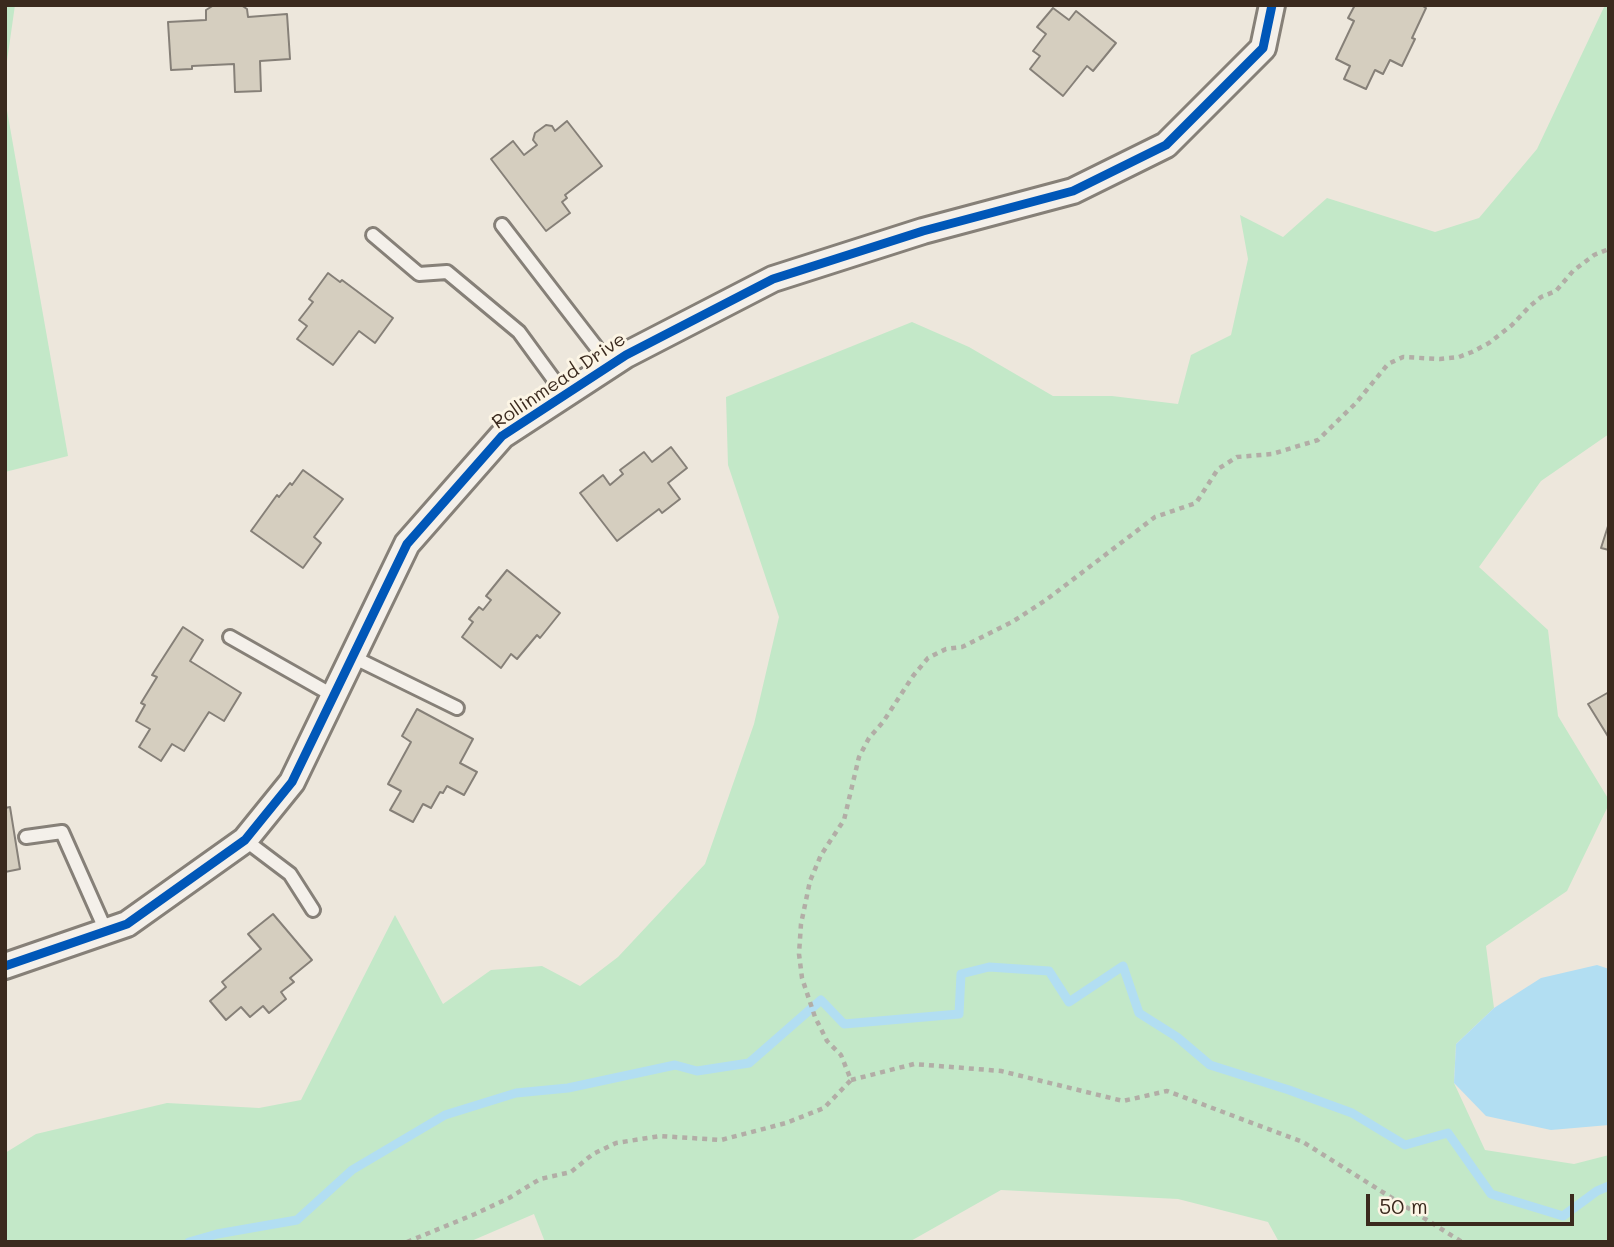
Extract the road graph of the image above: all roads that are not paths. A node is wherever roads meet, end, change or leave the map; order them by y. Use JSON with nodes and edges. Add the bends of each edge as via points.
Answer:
{"nodes":[{"id":1,"x":1272,"y":5,"type":"edge"},
{"id":2,"x":502,"y":225,"type":"dead end"},
{"id":3,"x":373,"y":235,"type":"dead end"},
{"id":4,"x":610,"y":365,"type":"junction"},
{"id":5,"x":565,"y":395,"type":"junction"},
{"id":6,"x":230,"y":637,"type":"dead end"},
{"id":7,"x":353,"y":657,"type":"junction"},
{"id":8,"x":334,"y":696,"type":"junction"},
{"id":9,"x":457,"y":708,"type":"dead end"},
{"id":10,"x":26,"y":837,"type":"dead end"},
{"id":11,"x":245,"y":840,"type":"junction"},
{"id":12,"x":313,"y":910,"type":"dead end"},
{"id":13,"x":106,"y":931,"type":"junction"},
{"id":14,"x":5,"y":966,"type":"edge"}],
"edges":[{"from":1,"to":4,"type":"street","name":"Rollinmead Drive","via":[[1263,48],[1166,145],[1073,191],[923,231],[773,279]]},
{"from":2,"to":4,"type":"lane"},
{"from":3,"to":5,"type":"lane","via":[[419,274],[447,272],[458,281],[519,332]]},
{"from":4,"to":5,"type":"street","name":"Rollinmead Drive"},
{"from":5,"to":7,"type":"street","name":"Rollinmead Drive","via":[[502,436],[407,544]]},
{"from":6,"to":8,"type":"lane"},
{"from":7,"to":8,"type":"street","name":"Rollinmead Drive"},
{"from":7,"to":9,"type":"lane"},
{"from":8,"to":11,"type":"street","name":"Rollinmead Drive","via":[[292,782]]},
{"from":10,"to":13,"type":"lane","via":[[62,832]]},
{"from":11,"to":12,"type":"lane","via":[[290,874]]},
{"from":11,"to":13,"type":"street","name":"Rollinmead Drive","via":[[127,924]]},
{"from":13,"to":14,"type":"street","name":"Rollinmead Drive"}]}
